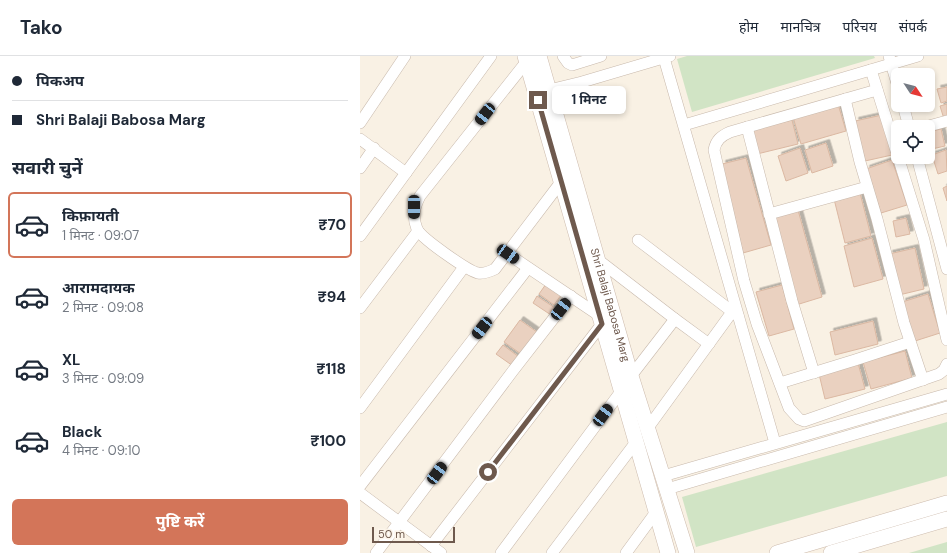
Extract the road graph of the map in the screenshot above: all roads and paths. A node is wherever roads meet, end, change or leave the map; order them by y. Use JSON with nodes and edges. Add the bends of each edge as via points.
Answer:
{"nodes":[{"id":1,"x":405,"y":56,"type":"edge"},
{"id":2,"x":491,"y":56,"type":"edge"},
{"id":3,"x":563,"y":56,"type":"edge"},
{"id":4,"x":602,"y":56,"type":"edge"},
{"id":5,"x":918,"y":56,"type":"edge"},
{"id":6,"x":667,"y":57,"type":"edge"},
{"id":7,"x":530,"y":58,"type":"edge"},
{"id":8,"x":891,"y":60,"type":"edge"},
{"id":9,"x":871,"y":70,"type":"junction"},
{"id":10,"x":549,"y":90,"type":"junction"},
{"id":11,"x":877,"y":90,"type":"junction"},
{"id":12,"x":845,"y":99,"type":"junction"},
{"id":13,"x":947,"y":121,"type":"edge"},
{"id":14,"x":360,"y":123,"type":"edge"},
{"id":15,"x":935,"y":124,"type":"edge"},
{"id":16,"x":684,"y":125,"type":"junction"},
{"id":17,"x":747,"y":127,"type":"junction"},
{"id":18,"x":360,"y":138,"type":"edge"},
{"id":19,"x":374,"y":148,"type":"junction"},
{"id":20,"x":919,"y":164,"type":"edge"},
{"id":21,"x":360,"y":168,"type":"edge"},
{"id":22,"x":406,"y":173,"type":"junction"},
{"id":23,"x":562,"y":182,"type":"junction"},
{"id":24,"x":867,"y":187,"type":"junction"},
{"id":25,"x":769,"y":214,"type":"junction"},
{"id":26,"x":418,"y":231,"type":"junction"},
{"id":27,"x":360,"y":236,"type":"edge"},
{"id":28,"x":638,"y":240,"type":"dead end"},
{"id":29,"x":508,"y":254,"type":"junction"},
{"id":30,"x":597,"y":259,"type":"junction"},
{"id":31,"x":464,"y":267,"type":"junction"},
{"id":32,"x":528,"y":268,"type":"junction"},
{"id":33,"x":947,"y":268,"type":"edge"},
{"id":34,"x":571,"y":296,"type":"junction"},
{"id":35,"x":360,"y":308,"type":"edge"},
{"id":36,"x":735,"y":315,"type":"junction"},
{"id":37,"x":675,"y":319,"type":"junction"},
{"id":38,"x":601,"y":320,"type":"junction"},
{"id":39,"x":947,"y":340,"type":"edge"},
{"id":40,"x":910,"y":342,"type":"junction"},
{"id":41,"x":709,"y":344,"type":"junction"},
{"id":42,"x":947,"y":364,"type":"edge"},
{"id":43,"x":814,"y":372,"type":"junction"},
{"id":44,"x":631,"y":376,"type":"junction"},
{"id":45,"x":923,"y":380,"type":"junction"},
{"id":46,"x":780,"y":383,"type":"junction"},
{"id":47,"x":622,"y":390,"type":"junction"},
{"id":48,"x":947,"y":394,"type":"edge"},
{"id":49,"x":947,"y":407,"type":"edge"},
{"id":50,"x":360,"y":408,"type":"edge"},
{"id":51,"x":647,"y":428,"type":"junction"},
{"id":52,"x":636,"y":442,"type":"junction"},
{"id":53,"x":775,"y":443,"type":"junction"},
{"id":54,"x":665,"y":482,"type":"junction"},
{"id":55,"x":360,"y":486,"type":"edge"},
{"id":56,"x":360,"y":493,"type":"edge"},
{"id":57,"x":947,"y":503,"type":"edge"},
{"id":58,"x":656,"y":512,"type":"junction"},
{"id":59,"x":947,"y":519,"type":"edge"},
{"id":60,"x":399,"y":523,"type":"junction"},
{"id":61,"x":431,"y":546,"type":"junction"},
{"id":62,"x":376,"y":553,"type":"edge"},
{"id":63,"x":441,"y":553,"type":"edge"},
{"id":64,"x":501,"y":553,"type":"edge"},
{"id":65,"x":552,"y":553,"type":"edge"},
{"id":66,"x":626,"y":553,"type":"edge"},
{"id":67,"x":668,"y":553,"type":"edge"},
{"id":68,"x":688,"y":553,"type":"edge"},
{"id":69,"x":777,"y":553,"type":"edge"},
{"id":70,"x":832,"y":553,"type":"edge"}],
"edges":[{"from":1,"to":14,"type":"street"},
{"from":2,"to":22,"type":"street"},
{"from":3,"to":4,"type":"street","via":[[572,64]]},
{"from":5,"to":8,"type":"street"},
{"from":6,"to":10,"type":"street"},
{"from":6,"to":16,"type":"street"},
{"from":7,"to":10,"type":"street","name":"Shri Balaji Babosa Marg"},
{"from":7,"to":23,"type":"street","name":"Shri Balaji Babosa Marg"},
{"from":7,"to":26,"type":"street","via":[[420,196],[414,207]]},
{"from":8,"to":9,"type":"street"},
{"from":9,"to":11,"type":"street"},
{"from":9,"to":16,"type":"street"},
{"from":10,"to":30,"type":"street","name":"Shri Balaji Babosa Marg"},
{"from":11,"to":12,"type":"street"},
{"from":11,"to":39,"type":"street","via":[[924,240]]},
{"from":12,"to":17,"type":"street"},
{"from":12,"to":24,"type":"street"},
{"from":13,"to":15,"type":"street"},
{"from":16,"to":36,"type":"street"},
{"from":17,"to":25,"type":"street"},
{"from":17,"to":46,"type":"street","via":[[719,138],[714,150],[744,281],[757,324]]},
{"from":18,"to":19,"type":"street"},
{"from":19,"to":21,"type":"street"},
{"from":19,"to":22,"type":"street"},
{"from":20,"to":33,"type":"street"},
{"from":22,"to":27,"type":"street"},
{"from":23,"to":29,"type":"street"},
{"from":23,"to":38,"type":"street","name":"Shri Balaji Babosa Marg"},
{"from":24,"to":25,"type":"street"},
{"from":24,"to":40,"type":"street"},
{"from":25,"to":43,"type":"street"},
{"from":26,"to":31,"type":"street"},
{"from":26,"to":35,"type":"street"},
{"from":28,"to":36,"type":"street"},
{"from":29,"to":31,"type":"street","via":[[495,269],[487,273],[477,273]]},
{"from":29,"to":32,"type":"street"},
{"from":30,"to":37,"type":"street"},
{"from":30,"to":44,"type":"street","name":"Shri Balaji Babosa Marg"},
{"from":31,"to":50,"type":"street"},
{"from":32,"to":34,"type":"street"},
{"from":32,"to":55,"type":"street"},
{"from":34,"to":38,"type":"street"},
{"from":34,"to":60,"type":"street"},
{"from":36,"to":41,"type":"street"},
{"from":36,"to":53,"type":"street"},
{"from":37,"to":41,"type":"street"},
{"from":37,"to":44,"type":"street"},
{"from":38,"to":47,"type":"street","name":"Shri Balaji Babosa Marg"},
{"from":38,"to":61,"type":"street"},
{"from":40,"to":43,"type":"street"},
{"from":40,"to":45,"type":"street"},
{"from":41,"to":51,"type":"street"},
{"from":42,"to":45,"type":"street","via":[[939,374]]},
{"from":43,"to":46,"type":"street"},
{"from":44,"to":51,"type":"street","name":"Shri Balaji Babosa Marg"},
{"from":45,"to":46,"type":"street","via":[[804,421],[789,408]]},
{"from":47,"to":52,"type":"street","name":"Shri Balaji Babosa Marg"},
{"from":47,"to":64,"type":"street"},
{"from":48,"to":53,"type":"street"},
{"from":49,"to":54,"type":"street"},
{"from":51,"to":54,"type":"street","name":"Shri Balaji Babosa Marg"},
{"from":52,"to":58,"type":"street","name":"Shri Balaji Babosa Marg"},
{"from":52,"to":65,"type":"street"},
{"from":53,"to":54,"type":"street"},
{"from":54,"to":68,"type":"street","name":"Shri Balaji Babosa Marg"},
{"from":56,"to":60,"type":"street"},
{"from":57,"to":69,"type":"street"},
{"from":58,"to":66,"type":"street"},
{"from":58,"to":67,"type":"street","name":"Shri Balaji Babosa Marg"},
{"from":59,"to":70,"type":"street"},
{"from":60,"to":61,"type":"street"},
{"from":60,"to":62,"type":"street"},
{"from":61,"to":63,"type":"street"}]}
